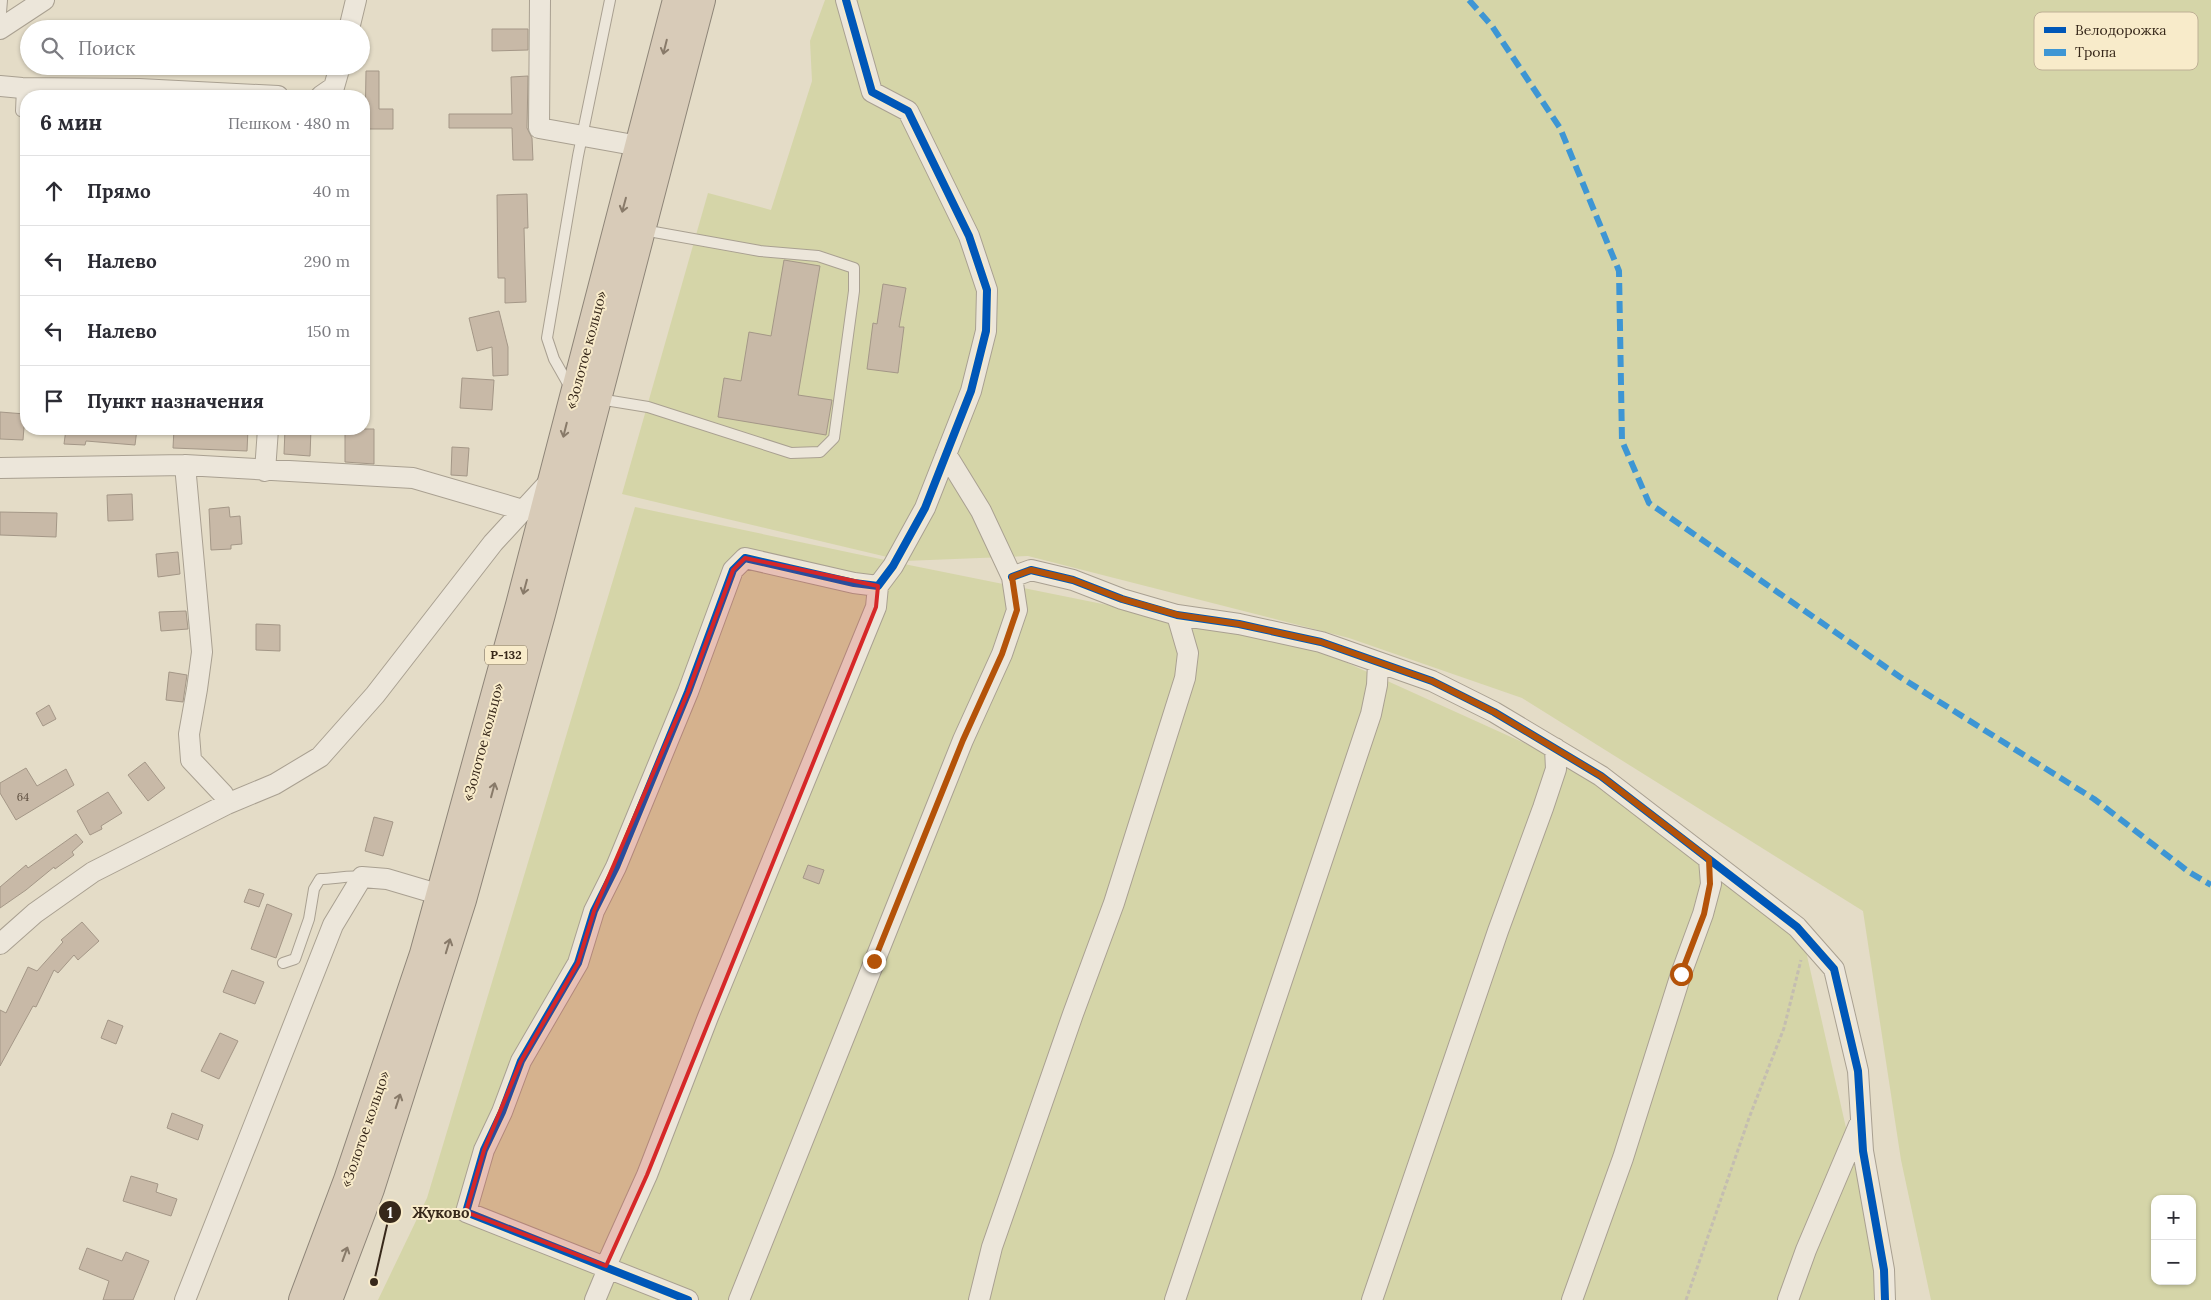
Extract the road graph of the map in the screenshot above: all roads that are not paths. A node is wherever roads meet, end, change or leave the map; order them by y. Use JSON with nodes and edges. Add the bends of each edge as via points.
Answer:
{"nodes":[{"id":1,"x":2,"y":0,"type":"edge"},
{"id":2,"x":44,"y":0,"type":"edge"},
{"id":3,"x":356,"y":0,"type":"edge"},
{"id":4,"x":540,"y":0,"type":"edge"},
{"id":5,"x":610,"y":0,"type":"edge"},
{"id":6,"x":677,"y":0,"type":"edge"},
{"id":7,"x":701,"y":0,"type":"edge"},
{"id":8,"x":846,"y":0,"type":"edge"},
{"id":9,"x":351,"y":20,"type":"edge"},
{"id":10,"x":0,"y":27,"type":"edge"},
{"id":11,"x":337,"y":75,"type":"edge"},
{"id":12,"x":0,"y":86,"type":"edge"},
{"id":13,"x":22,"y":88,"type":"joint"},
{"id":14,"x":48,"y":90,"type":"edge"},
{"id":15,"x":330,"y":90,"type":"edge"},
{"id":16,"x":583,"y":135,"type":"junction"},
{"id":17,"x":639,"y":146,"type":"junction"},
{"id":18,"x":640,"y":230,"type":"junction"},
{"id":19,"x":585,"y":396,"type":"junction"},
{"id":20,"x":267,"y":435,"type":"edge"},
{"id":21,"x":946,"y":454,"type":"junction"},
{"id":22,"x":580,"y":460,"type":"junction"},
{"id":23,"x":185,"y":464,"type":"junction"},
{"id":24,"x":0,"y":468,"type":"edge"},
{"id":25,"x":264,"y":470,"type":"junction"},
{"id":26,"x":554,"y":477,"type":"junction"},
{"id":27,"x":523,"y":510,"type":"junction"},
{"id":28,"x":1012,"y":577,"type":"junction"},
{"id":29,"x":878,"y":586,"type":"junction"},
{"id":30,"x":1178,"y":615,"type":"junction"},
{"id":31,"x":1378,"y":663,"type":"junction"},
{"id":32,"x":1556,"y":748,"type":"junction"},
{"id":33,"x":227,"y":804,"type":"junction"},
{"id":34,"x":1709,"y":859,"type":"junction"},
{"id":35,"x":362,"y":877,"type":"junction"},
{"id":36,"x":441,"y":895,"type":"junction"},
{"id":37,"x":0,"y":944,"type":"edge"},
{"id":38,"x":282,"y":963,"type":"dead end"},
{"id":39,"x":1861,"y":1121,"type":"junction"},
{"id":40,"x":606,"y":1266,"type":"junction"},
{"id":41,"x":184,"y":1300,"type":"edge"},
{"id":42,"x":303,"y":1300,"type":"edge"},
{"id":43,"x":328,"y":1300,"type":"edge"},
{"id":44,"x":595,"y":1300,"type":"edge"},
{"id":45,"x":688,"y":1300,"type":"edge"},
{"id":46,"x":738,"y":1300,"type":"edge"},
{"id":47,"x":979,"y":1300,"type":"edge"},
{"id":48,"x":1175,"y":1300,"type":"edge"},
{"id":49,"x":1372,"y":1300,"type":"edge"},
{"id":50,"x":1572,"y":1300,"type":"edge"},
{"id":51,"x":1788,"y":1300,"type":"edge"},
{"id":52,"x":1885,"y":1300,"type":"edge"}],
"edges":[{"from":1,"to":10,"type":"lane"},
{"from":2,"to":10,"type":"street"},
{"from":3,"to":9,"type":"street"},
{"from":4,"to":16,"type":"street","via":[[539,128]]},
{"from":5,"to":16,"type":"lane"},
{"from":6,"to":17,"type":"highway","name":"«Золотое кольцо»","number":"Р-132","one_way":true},
{"from":7,"to":18,"type":"highway","name":"«Золотое кольцо»","number":"Р-132"},
{"from":8,"to":21,"type":"street","via":[[872,92],[908,111],[969,236],[988,290],[986,331],[971,391]]},
{"from":11,"to":15,"type":"street"},
{"from":12,"to":13,"type":"street"},
{"from":13,"to":14,"type":"street"},
{"from":16,"to":17,"type":"street"},
{"from":16,"to":19,"type":"lane","via":[[547,338],[554,359]]},
{"from":17,"to":19,"type":"highway","name":"«Золотое кольцо»","number":"Р-132","one_way":true},
{"from":18,"to":19,"type":"highway","name":"«Золотое кольцо»","number":"Р-132"},
{"from":18,"to":19,"type":"lane","via":[[760,251],[818,256],[854,268],[854,291],[834,438],[820,452],[791,453],[648,407]]},
{"from":19,"to":22,"type":"highway","name":"«Золотое кольцо»","number":"Р-132"},
{"from":19,"to":26,"type":"highway","name":"«Золотое кольцо»","number":"Р-132","one_way":true},
{"from":20,"to":25,"type":"street"},
{"from":21,"to":28,"type":"street","via":[[981,511]]},
{"from":21,"to":29,"type":"street","via":[[925,508],[894,566]]},
{"from":22,"to":26,"type":"street"},
{"from":43,"to":22,"type":"highway","name":"«Золотое кольцо»","number":"Р-132","one_way":true,"via":[[370,1189],[462,900]]},
{"from":23,"to":24,"type":"street"},
{"from":23,"to":25,"type":"street"},
{"from":23,"to":33,"type":"street","via":[[202,652],[189,734],[191,760],[223,794]]},
{"from":25,"to":27,"type":"street","via":[[414,478]]},
{"from":26,"to":27,"type":"street"},
{"from":26,"to":36,"type":"highway","name":"«Золотое кольцо»","number":"Р-132","one_way":true},
{"from":27,"to":33,"type":"street","via":[[493,543],[375,694],[320,756],[275,784]]},
{"from":28,"to":30,"type":"street","via":[[1031,570],[1073,580],[1122,599]]},
{"from":28,"to":46,"type":"street","via":[[1017,610],[1002,654],[963,740]]},
{"from":29,"to":40,"type":"street","via":[[876,607],[708,1017],[647,1175]]},
{"from":29,"to":40,"type":"street","via":[[854,584],[745,558],[733,570],[688,692],[616,867],[594,911],[578,963],[521,1060],[484,1150],[466,1212]]},
{"from":30,"to":31,"type":"street","via":[[1321,642]]},
{"from":30,"to":47,"type":"street","via":[[1188,653],[1184,678],[1114,903],[992,1246]]},
{"from":31,"to":32,"type":"street","via":[[1432,681]]},
{"from":31,"to":48,"type":"street","via":[[1371,714]]},
{"from":32,"to":34,"type":"street","via":[[1601,776]]},
{"from":32,"to":49,"type":"street","via":[[1556,769]]},
{"from":33,"to":37,"type":"street","via":[[93,872],[35,913]]},
{"from":34,"to":39,"type":"street","via":[[1801,932],[1834,969],[1858,1071]]},
{"from":34,"to":50,"type":"street","via":[[1710,884],[1704,914]]},
{"from":35,"to":36,"type":"street","via":[[388,879]]},
{"from":35,"to":38,"type":"lane","via":[[320,879],[314,889],[309,919],[295,959]]},
{"from":35,"to":41,"type":"street","via":[[334,926]]},
{"from":36,"to":42,"type":"highway","name":"«Золотое кольцо»","number":"Р-132","via":[[348,1180]]},
{"from":39,"to":51,"type":"street"},
{"from":39,"to":52,"type":"street","via":[[1863,1151],[1884,1270]]},
{"from":40,"to":44,"type":"street"},
{"from":40,"to":45,"type":"street"}]}
